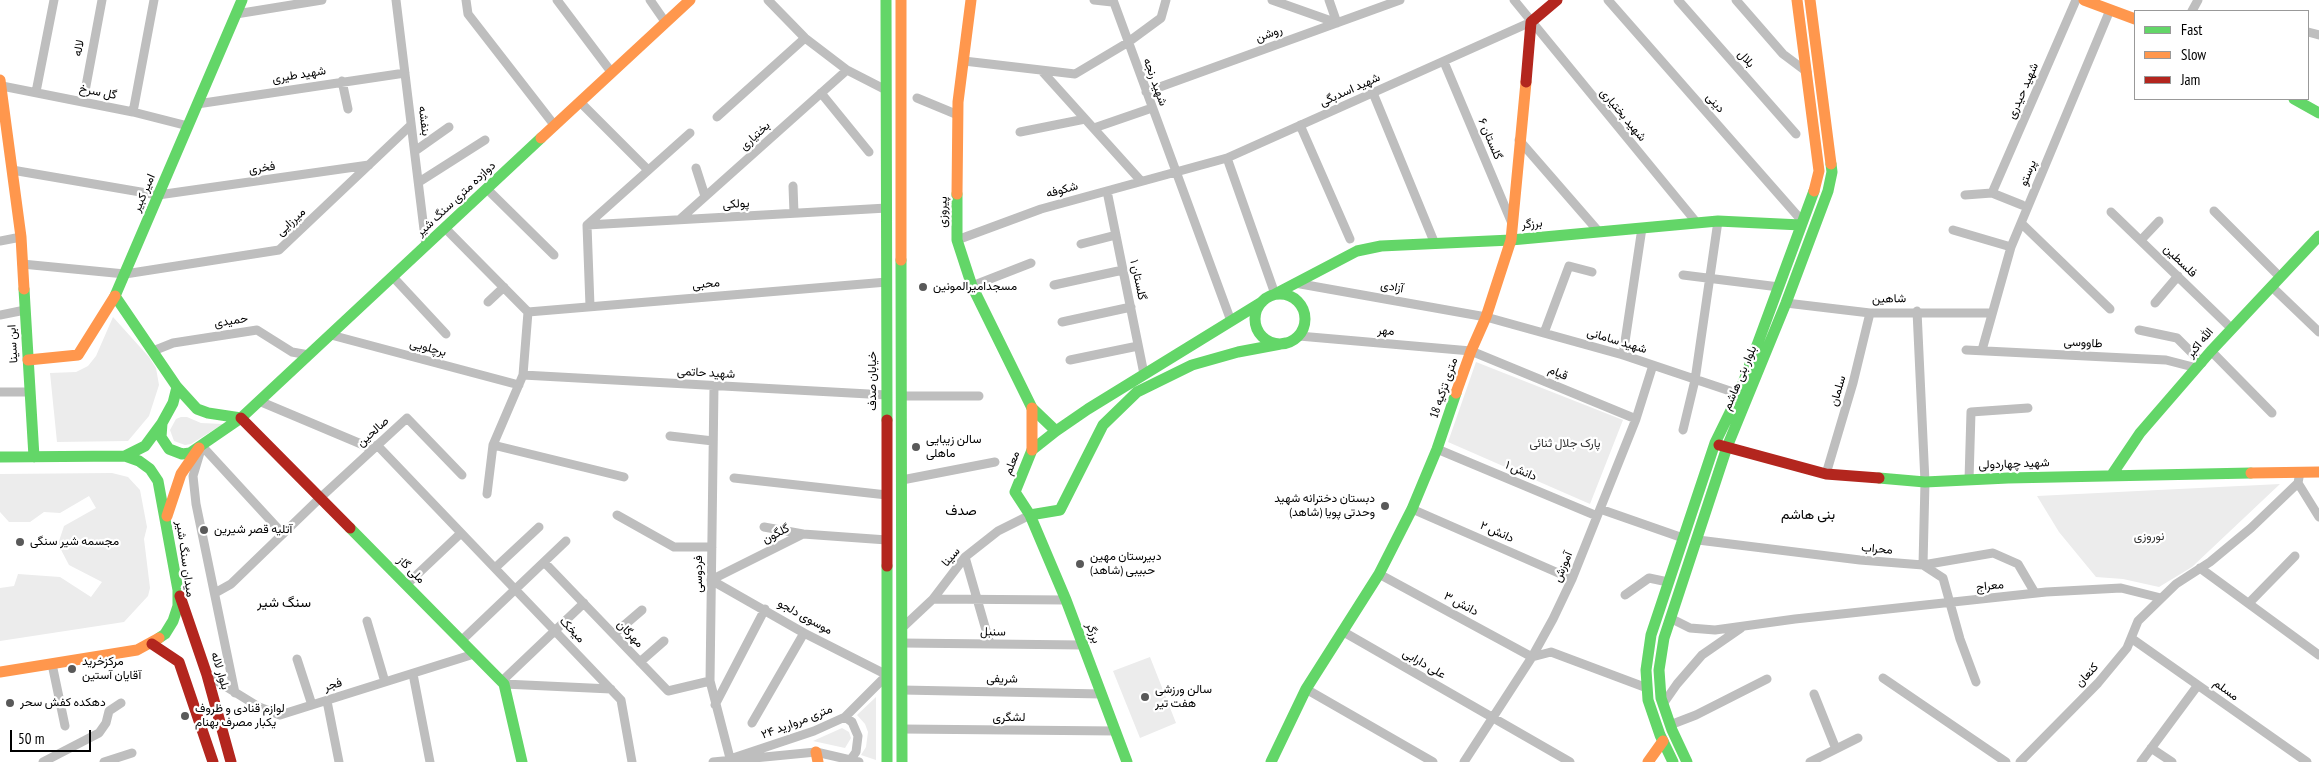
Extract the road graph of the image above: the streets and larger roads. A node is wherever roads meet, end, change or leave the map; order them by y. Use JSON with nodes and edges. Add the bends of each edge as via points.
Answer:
{"nodes":[{"id":1,"x":54,"y":0,"type":"edge"},
{"id":2,"x":102,"y":0,"type":"edge"},
{"id":3,"x":154,"y":0,"type":"edge"},
{"id":4,"x":242,"y":0,"type":"edge"},
{"id":5,"x":322,"y":0,"type":"edge"},
{"id":6,"x":396,"y":0,"type":"edge"},
{"id":7,"x":466,"y":0,"type":"edge"},
{"id":8,"x":557,"y":0,"type":"edge"},
{"id":9,"x":650,"y":0,"type":"edge"},
{"id":10,"x":690,"y":0,"type":"edge"},
{"id":11,"x":768,"y":0,"type":"edge"},
{"id":12,"x":886,"y":0,"type":"edge"},
{"id":13,"x":901,"y":0,"type":"edge"},
{"id":14,"x":971,"y":0,"type":"edge"},
{"id":15,"x":1094,"y":0,"type":"edge"},
{"id":16,"x":1166,"y":0,"type":"edge"},
{"id":17,"x":1272,"y":0,"type":"edge"},
{"id":18,"x":1329,"y":0,"type":"edge"},
{"id":19,"x":1400,"y":0,"type":"edge"},
{"id":20,"x":1514,"y":0,"type":"edge"},
{"id":21,"x":1557,"y":0,"type":"edge"},
{"id":22,"x":1608,"y":0,"type":"edge"},
{"id":23,"x":1678,"y":0,"type":"edge"},
{"id":24,"x":1736,"y":0,"type":"edge"},
{"id":25,"x":1797,"y":0,"type":"edge"},
{"id":26,"x":1810,"y":0,"type":"edge"},
{"id":27,"x":2076,"y":0,"type":"edge"},
{"id":28,"x":2084,"y":0,"type":"edge"},
{"id":29,"x":1112,"y":1,"type":"edge"},
{"id":30,"x":2110,"y":10,"type":"junction"},
{"id":31,"x":236,"y":14,"type":"junction"},
{"id":32,"x":2134,"y":19,"type":"edge"},
{"id":33,"x":1530,"y":22,"type":"junction"},
{"id":34,"x":666,"y":23,"type":"junction"},
{"id":35,"x":1337,"y":23,"type":"junction"},
{"id":36,"x":804,"y":38,"type":"junction"},
{"id":37,"x":1127,"y":43,"type":"junction"},
{"id":38,"x":964,"y":61,"type":"junction"},
{"id":39,"x":1444,"y":62,"type":"junction"},
{"id":40,"x":847,"y":70,"type":"junction"},
{"id":41,"x":1041,"y":70,"type":"junction"},
{"id":42,"x":1807,"y":72,"type":"junction"},
{"id":43,"x":405,"y":73,"type":"junction"},
{"id":44,"x":612,"y":73,"type":"junction"},
{"id":45,"x":342,"y":82,"type":"junction"},
{"id":46,"x":1,"y":84,"type":"edge"},
{"id":47,"x":886,"y":90,"type":"junction"},
{"id":48,"x":36,"y":92,"type":"junction"},
{"id":49,"x":1146,"y":92,"type":"junction"},
{"id":50,"x":821,"y":93,"type":"junction"},
{"id":51,"x":1373,"y":93,"type":"junction"},
{"id":52,"x":917,"y":98,"type":"dead end"},
{"id":53,"x":2296,"y":100,"type":"edge"},
{"id":54,"x":82,"y":102,"type":"junction"},
{"id":55,"x":580,"y":102,"type":"junction"},
{"id":56,"x":197,"y":104,"type":"junction"},
{"id":57,"x":1152,"y":108,"type":"junction"},
{"id":58,"x":348,"y":109,"type":"dead end"},
{"id":59,"x":133,"y":112,"type":"junction"},
{"id":60,"x":2319,"y":113,"type":"edge"},
{"id":61,"x":958,"y":115,"type":"junction"},
{"id":62,"x":717,"y":117,"type":"dead end"},
{"id":63,"x":1085,"y":119,"type":"junction"},
{"id":64,"x":411,"y":125,"type":"junction"},
{"id":65,"x":188,"y":126,"type":"junction"},
{"id":66,"x":555,"y":126,"type":"junction"},
{"id":67,"x":1300,"y":126,"type":"junction"},
{"id":68,"x":449,"y":127,"type":"dead end"},
{"id":69,"x":1094,"y":128,"type":"junction"},
{"id":70,"x":1020,"y":132,"type":"dead end"},
{"id":71,"x":690,"y":133,"type":"dead end"},
{"id":72,"x":1796,"y":134,"type":"dead end"},
{"id":73,"x":485,"y":140,"type":"dead end"},
{"id":74,"x":1519,"y":140,"type":"junction"},
{"id":75,"x":415,"y":151,"type":"junction"},
{"id":76,"x":869,"y":152,"type":"dead end"},
{"id":77,"x":5,"y":158,"type":"edge"},
{"id":78,"x":1227,"y":158,"type":"junction"},
{"id":79,"x":369,"y":165,"type":"junction"},
{"id":80,"x":696,"y":168,"type":"dead end"},
{"id":81,"x":647,"y":169,"type":"junction"},
{"id":82,"x":12,"y":170,"type":"junction"},
{"id":83,"x":1176,"y":172,"type":"junction"},
{"id":84,"x":1141,"y":181,"type":"junction"},
{"id":85,"x":419,"y":182,"type":"junction"},
{"id":86,"x":793,"y":186,"type":"dead end"},
{"id":87,"x":487,"y":189,"type":"junction"},
{"id":88,"x":1106,"y":191,"type":"junction"},
{"id":89,"x":1992,"y":193,"type":"junction"},
{"id":90,"x":158,"y":195,"type":"junction"},
{"id":91,"x":1965,"y":195,"type":"dead end"},
{"id":92,"x":706,"y":196,"type":"junction"},
{"id":93,"x":2022,"y":205,"type":"dead end"},
{"id":94,"x":887,"y":208,"type":"junction"},
{"id":95,"x":2214,"y":211,"type":"dead end"},
{"id":96,"x":2111,"y":212,"type":"dead end"},
{"id":97,"x":794,"y":213,"type":"junction"},
{"id":98,"x":679,"y":220,"type":"junction"},
{"id":99,"x":2159,"y":220,"type":"dead end"},
{"id":100,"x":1718,"y":221,"type":"junction"},
{"id":101,"x":1697,"y":223,"type":"junction"},
{"id":102,"x":1802,"y":223,"type":"junction"},
{"id":103,"x":2021,"y":223,"type":"junction"},
{"id":104,"x":587,"y":225,"type":"junction"},
{"id":105,"x":1512,"y":225,"type":"junction"},
{"id":106,"x":445,"y":228,"type":"junction"},
{"id":107,"x":1642,"y":228,"type":"junction"},
{"id":108,"x":1953,"y":230,"type":"dead end"},
{"id":109,"x":1599,"y":232,"type":"junction"},
{"id":110,"x":1116,"y":235,"type":"junction"},
{"id":111,"x":2319,"y":236,"type":"edge"},
{"id":112,"x":20,"y":237,"type":"junction"},
{"id":113,"x":1350,"y":238,"type":"dead end"},
{"id":114,"x":0,"y":240,"type":"edge"},
{"id":115,"x":957,"y":240,"type":"junction"},
{"id":116,"x":1511,"y":240,"type":"junction"},
{"id":117,"x":2141,"y":240,"type":"junction"},
{"id":118,"x":1081,"y":244,"type":"dead end"},
{"id":119,"x":1435,"y":244,"type":"junction"},
{"id":120,"x":426,"y":246,"type":"junction"},
{"id":121,"x":2011,"y":247,"type":"junction"},
{"id":122,"x":554,"y":254,"type":"dead end"},
{"id":123,"x":22,"y":264,"type":"junction"},
{"id":124,"x":1031,"y":264,"type":"dead end"},
{"id":125,"x":1123,"y":270,"type":"junction"},
{"id":126,"x":1592,"y":272,"type":"dead end"},
{"id":127,"x":124,"y":274,"type":"junction"},
{"id":128,"x":1683,"y":275,"type":"dead end"},
{"id":129,"x":2178,"y":276,"type":"junction"},
{"id":130,"x":392,"y":277,"type":"junction"},
{"id":131,"x":2280,"y":277,"type":"junction"},
{"id":132,"x":1710,"y":278,"type":"junction"},
{"id":133,"x":887,"y":282,"type":"junction"},
{"id":134,"x":1294,"y":283,"type":"junction"},
{"id":135,"x":1054,"y":285,"type":"dead end"},
{"id":136,"x":972,"y":286,"type":"junction"},
{"id":137,"x":2271,"y":286,"type":"junction"},
{"id":138,"x":504,"y":287,"type":"junction"},
{"id":139,"x":1778,"y":287,"type":"junction"},
{"id":140,"x":1275,"y":294,"type":"junction"},
{"id":141,"x":115,"y":296,"type":"junction"},
{"id":142,"x":488,"y":302,"type":"dead end"},
{"id":143,"x":1262,"y":302,"type":"junction"},
{"id":144,"x":2155,"y":302,"type":"dead end"},
{"id":145,"x":1786,"y":303,"type":"junction"},
{"id":146,"x":590,"y":306,"type":"junction"},
{"id":147,"x":1131,"y":307,"type":"junction"},
{"id":148,"x":2110,"y":309,"type":"dead end"},
{"id":149,"x":25,"y":310,"type":"junction"},
{"id":150,"x":1917,"y":311,"type":"junction"},
{"id":151,"x":528,"y":312,"type":"junction"},
{"id":152,"x":1870,"y":313,"type":"junction"},
{"id":153,"x":1992,"y":313,"type":"junction"},
{"id":154,"x":0,"y":315,"type":"edge"},
{"id":155,"x":1486,"y":317,"type":"junction"},
{"id":156,"x":1231,"y":321,"type":"junction"},
{"id":157,"x":1062,"y":322,"type":"dead end"},
{"id":158,"x":2231,"y":328,"type":"junction"},
{"id":159,"x":2139,"y":330,"type":"dead end"},
{"id":160,"x":2319,"y":332,"type":"edge"},
{"id":161,"x":1544,"y":333,"type":"junction"},
{"id":162,"x":446,"y":334,"type":"dead end"},
{"id":163,"x":331,"y":335,"type":"junction"},
{"id":164,"x":1299,"y":336,"type":"junction"},
{"id":165,"x":1286,"y":344,"type":"junction"},
{"id":166,"x":1138,"y":346,"type":"junction"},
{"id":167,"x":1966,"y":350,"type":"dead end"},
{"id":168,"x":1982,"y":350,"type":"junction"},
{"id":169,"x":153,"y":351,"type":"junction"},
{"id":170,"x":1471,"y":351,"type":"junction"},
{"id":171,"x":2210,"y":351,"type":"junction"},
{"id":172,"x":310,"y":355,"type":"junction"},
{"id":173,"x":1623,"y":355,"type":"junction"},
{"id":174,"x":28,"y":360,"type":"junction"},
{"id":175,"x":1070,"y":360,"type":"dead end"},
{"id":176,"x":1653,"y":365,"type":"junction"},
{"id":177,"x":2199,"y":365,"type":"junction"},
{"id":178,"x":1144,"y":374,"type":"junction"},
{"id":179,"x":523,"y":375,"type":"junction"},
{"id":180,"x":1695,"y":380,"type":"junction"},
{"id":181,"x":519,"y":385,"type":"junction"},
{"id":182,"x":714,"y":386,"type":"junction"},
{"id":183,"x":177,"y":387,"type":"junction"},
{"id":184,"x":0,"y":392,"type":"edge"},
{"id":185,"x":30,"y":392,"type":"junction"},
{"id":186,"x":1739,"y":394,"type":"junction"},
{"id":187,"x":887,"y":395,"type":"junction"},
{"id":188,"x":902,"y":396,"type":"junction"},
{"id":189,"x":979,"y":396,"type":"dead end"},
{"id":190,"x":259,"y":401,"type":"junction"},
{"id":191,"x":1032,"y":408,"type":"junction"},
{"id":192,"x":2028,"y":408,"type":"dead end"},
{"id":193,"x":2272,"y":413,"type":"dead end"},
{"id":194,"x":241,"y":418,"type":"junction"},
{"id":195,"x":1636,"y":418,"type":"junction"},
{"id":196,"x":162,"y":423,"type":"junction"},
{"id":197,"x":1684,"y":430,"type":"dead end"},
{"id":198,"x":1056,"y":431,"type":"junction"},
{"id":199,"x":670,"y":436,"type":"dead end"},
{"id":200,"x":713,"y":441,"type":"junction"},
{"id":201,"x":1715,"y":443,"type":"junction"},
{"id":202,"x":493,"y":445,"type":"junction"},
{"id":203,"x":202,"y":446,"type":"junction"},
{"id":204,"x":375,"y":447,"type":"junction"},
{"id":205,"x":1726,"y":448,"type":"junction"},
{"id":206,"x":1032,"y":450,"type":"junction"},
{"id":207,"x":1437,"y":450,"type":"junction"},
{"id":208,"x":125,"y":456,"type":"junction"},
{"id":209,"x":0,"y":457,"type":"edge"},
{"id":210,"x":34,"y":457,"type":"junction"},
{"id":211,"x":996,"y":462,"type":"dead end"},
{"id":212,"x":2319,"y":472,"type":"edge"},
{"id":213,"x":1826,"y":474,"type":"junction"},
{"id":214,"x":462,"y":475,"type":"dead end"},
{"id":215,"x":2111,"y":476,"type":"junction"},
{"id":216,"x":624,"y":477,"type":"dead end"},
{"id":217,"x":734,"y":478,"type":"dead end"},
{"id":218,"x":2299,"y":478,"type":"junction"},
{"id":219,"x":902,"y":480,"type":"junction"},
{"id":220,"x":1969,"y":480,"type":"junction"},
{"id":221,"x":1924,"y":482,"type":"junction"},
{"id":222,"x":487,"y":494,"type":"dead end"},
{"id":223,"x":887,"y":495,"type":"junction"},
{"id":224,"x":320,"y":498,"type":"junction"},
{"id":225,"x":1412,"y":509,"type":"junction"},
{"id":226,"x":1598,"y":512,"type":"junction"},
{"id":227,"x":616,"y":515,"type":"dead end"},
{"id":228,"x":1030,"y":515,"type":"junction"},
{"id":229,"x":2319,"y":517,"type":"edge"},
{"id":230,"x":166,"y":519,"type":"junction"},
{"id":231,"x":539,"y":526,"type":"dead end"},
{"id":232,"x":764,"y":527,"type":"dead end"},
{"id":233,"x":461,"y":533,"type":"junction"},
{"id":234,"x":283,"y":534,"type":"junction"},
{"id":235,"x":803,"y":534,"type":"junction"},
{"id":236,"x":1682,"y":538,"type":"junction"},
{"id":237,"x":887,"y":540,"type":"junction"},
{"id":238,"x":1698,"y":540,"type":"junction"},
{"id":239,"x":566,"y":541,"type":"dead end"},
{"id":240,"x":712,"y":547,"type":"junction"},
{"id":241,"x":2295,"y":556,"type":"dead end"},
{"id":242,"x":965,"y":557,"type":"junction"},
{"id":243,"x":544,"y":562,"type":"junction"},
{"id":244,"x":1923,"y":565,"type":"junction"},
{"id":245,"x":495,"y":568,"type":"junction"},
{"id":246,"x":2200,"y":568,"type":"junction"},
{"id":247,"x":1379,"y":574,"type":"junction"},
{"id":248,"x":1572,"y":579,"type":"junction"},
{"id":249,"x":712,"y":580,"type":"junction"},
{"id":250,"x":1668,"y":582,"type":"junction"},
{"id":251,"x":406,"y":585,"type":"junction"},
{"id":252,"x":178,"y":590,"type":"junction"},
{"id":253,"x":515,"y":590,"type":"junction"},
{"id":254,"x":215,"y":593,"type":"junction"},
{"id":255,"x":2035,"y":593,"type":"junction"},
{"id":256,"x":1625,"y":595,"type":"dead end"},
{"id":257,"x":2161,"y":598,"type":"junction"},
{"id":258,"x":933,"y":599,"type":"junction"},
{"id":259,"x":976,"y":599,"type":"junction"},
{"id":260,"x":1066,"y":600,"type":"junction"},
{"id":261,"x":1950,"y":602,"type":"junction"},
{"id":262,"x":584,"y":604,"type":"junction"},
{"id":263,"x":2248,"y":604,"type":"junction"},
{"id":264,"x":765,"y":609,"type":"junction"},
{"id":265,"x":642,"y":610,"type":"dead end"},
{"id":266,"x":1670,"y":618,"type":"junction"},
{"id":267,"x":367,"y":621,"type":"dead end"},
{"id":268,"x":1744,"y":626,"type":"junction"},
{"id":269,"x":902,"y":628,"type":"junction"},
{"id":270,"x":555,"y":631,"type":"junction"},
{"id":271,"x":1342,"y":631,"type":"junction"},
{"id":272,"x":804,"y":633,"type":"junction"},
{"id":273,"x":614,"y":634,"type":"junction"},
{"id":274,"x":2131,"y":638,"type":"junction"},
{"id":275,"x":461,"y":641,"type":"junction"},
{"id":276,"x":664,"y":641,"type":"dead end"},
{"id":277,"x":902,"y":643,"type":"junction"},
{"id":278,"x":152,"y":644,"type":"junction"},
{"id":279,"x":990,"y":644,"type":"junction"},
{"id":280,"x":1083,"y":645,"type":"junction"},
{"id":281,"x":474,"y":654,"type":"junction"},
{"id":282,"x":2319,"y":655,"type":"edge"},
{"id":283,"x":1532,"y":656,"type":"junction"},
{"id":284,"x":297,"y":659,"type":"dead end"},
{"id":285,"x":179,"y":662,"type":"junction"},
{"id":286,"x":640,"y":662,"type":"junction"},
{"id":287,"x":52,"y":664,"type":"junction"},
{"id":288,"x":0,"y":672,"type":"edge"},
{"id":289,"x":413,"y":674,"type":"junction"},
{"id":290,"x":887,"y":674,"type":"junction"},
{"id":291,"x":207,"y":675,"type":"junction"},
{"id":292,"x":1883,"y":678,"type":"dead end"},
{"id":293,"x":1767,"y":680,"type":"dead end"},
{"id":294,"x":710,"y":681,"type":"junction"},
{"id":295,"x":385,"y":682,"type":"junction"},
{"id":296,"x":1976,"y":682,"type":"dead end"},
{"id":297,"x":503,"y":683,"type":"junction"},
{"id":298,"x":2198,"y":685,"type":"junction"},
{"id":299,"x":1647,"y":688,"type":"junction"},
{"id":300,"x":611,"y":689,"type":"junction"},
{"id":301,"x":1306,"y":689,"type":"junction"},
{"id":302,"x":902,"y":690,"type":"junction"},
{"id":303,"x":235,"y":693,"type":"junction"},
{"id":304,"x":1102,"y":694,"type":"junction"},
{"id":305,"x":1814,"y":694,"type":"dead end"},
{"id":306,"x":327,"y":701,"type":"junction"},
{"id":307,"x":121,"y":703,"type":"dead end"},
{"id":308,"x":1663,"y":704,"type":"junction"},
{"id":309,"x":312,"y":705,"type":"junction"},
{"id":310,"x":715,"y":705,"type":"junction"},
{"id":311,"x":845,"y":717,"type":"junction"},
{"id":312,"x":1492,"y":719,"type":"junction"},
{"id":313,"x":752,"y":722,"type":"dead end"},
{"id":314,"x":1670,"y":725,"type":"junction"},
{"id":315,"x":64,"y":726,"type":"dead end"},
{"id":316,"x":902,"y":729,"type":"junction"},
{"id":317,"x":1116,"y":731,"type":"junction"},
{"id":318,"x":1858,"y":738,"type":"dead end"},
{"id":319,"x":1663,"y":741,"type":"junction"},
{"id":320,"x":2152,"y":748,"type":"junction"},
{"id":321,"x":1836,"y":749,"type":"junction"},
{"id":322,"x":132,"y":753,"type":"dead end"},
{"id":323,"x":817,"y":757,"type":"edge"},
{"id":324,"x":855,"y":760,"type":"edge"},
{"id":325,"x":1274,"y":760,"type":"edge"},
{"id":326,"x":730,"y":761,"type":"edge"},
{"id":327,"x":43,"y":762,"type":"edge"},
{"id":328,"x":104,"y":762,"type":"edge"},
{"id":329,"x":213,"y":762,"type":"edge"},
{"id":330,"x":231,"y":762,"type":"edge"},
{"id":331,"x":339,"y":762,"type":"edge"},
{"id":332,"x":430,"y":762,"type":"edge"},
{"id":333,"x":522,"y":762,"type":"edge"},
{"id":334,"x":632,"y":762,"type":"edge"},
{"id":335,"x":713,"y":762,"type":"edge"},
{"id":336,"x":888,"y":762,"type":"edge"},
{"id":337,"x":902,"y":762,"type":"edge"},
{"id":338,"x":1128,"y":762,"type":"edge"},
{"id":339,"x":1432,"y":762,"type":"edge"},
{"id":340,"x":1464,"y":762,"type":"edge"},
{"id":341,"x":1570,"y":762,"type":"edge"},
{"id":342,"x":1648,"y":762,"type":"edge"},
{"id":343,"x":1673,"y":762,"type":"edge"},
{"id":344,"x":1687,"y":762,"type":"edge"},
{"id":345,"x":1810,"y":762,"type":"edge"},
{"id":346,"x":2006,"y":762,"type":"edge"},
{"id":347,"x":2020,"y":762,"type":"edge"},
{"id":348,"x":2141,"y":762,"type":"edge"},
{"id":349,"x":2172,"y":762,"type":"edge"},
{"id":350,"x":2306,"y":762,"type":"edge"}],
"edges":[{"from":1,"to":48,"type":"street"},
{"from":2,"to":54,"type":"street","name":"لاله"},
{"from":3,"to":59,"type":"street"},
{"from":4,"to":31,"type":"street","name":"امیر کبیر"},
{"from":5,"to":31,"type":"street"},
{"from":6,"to":43,"type":"street","name":"بنفشه"},
{"from":7,"to":66,"type":"street","via":[[468,14]]},
{"from":8,"to":44,"type":"street"},
{"from":9,"to":34,"type":"street"},
{"from":10,"to":34,"type":"street","name":"دوازده متری سنگ شیر"},
{"from":11,"to":36,"type":"street"},
{"from":12,"to":47,"type":"street","name":"خیابان صدف"},
{"from":13,"to":188,"type":"street"},
{"from":14,"to":38,"type":"street","name":"پیروزی"},
{"from":15,"to":29,"type":"street"},
{"from":16,"to":37,"type":"street","via":[[1161,18]]},
{"from":17,"to":35,"type":"street"},
{"from":18,"to":35,"type":"street"},
{"from":19,"to":35,"type":"street","name":"روشن"},
{"from":20,"to":33,"type":"street","name":"شهید بختیاری"},
{"from":21,"to":33,"type":"street"},
{"from":22,"to":102,"type":"street","name":"دینی"},
{"from":23,"to":72,"type":"street","name":"بلال"},
{"from":24,"to":42,"type":"street","via":[[1783,54]]},
{"from":25,"to":42,"type":"street","name":"بلوار بنی هاشم"},
{"from":26,"to":145,"type":"street","name":"بلوار بنی هاشم","via":[[1832,172],[1828,191]]},
{"from":27,"to":89,"type":"street","name":"شهید حیدری"},
{"from":28,"to":30,"type":"street"},
{"from":29,"to":37,"type":"street","name":"شهید رنجه"},
{"from":30,"to":32,"type":"street"},
{"from":30,"to":103,"type":"street","name":"پرستو"},
{"from":31,"to":56,"type":"street","name":"امیر کبیر"},
{"from":33,"to":39,"type":"street","name":"شهید اسدبگی"},
{"from":33,"to":74,"type":"street","name":"18 متری تزکیه"},
{"from":33,"to":101,"type":"street","name":"شهید بختیاری"},
{"from":34,"to":44,"type":"street","name":"دوازده متری سنگ شیر"},
{"from":35,"to":49,"type":"street","name":"روشن"},
{"from":36,"to":40,"type":"street"},
{"from":36,"to":62,"type":"street"},
{"from":37,"to":41,"type":"street","via":[[1075,74]]},
{"from":37,"to":49,"type":"street","name":"شهید رنجه"},
{"from":38,"to":41,"type":"street"},
{"from":38,"to":61,"type":"street","name":"پیروزی"},
{"from":39,"to":51,"type":"street","name":"شهید اسدبگی"},
{"from":39,"to":105,"type":"street","name":"گلستان ۶"},
{"from":40,"to":47,"type":"street"},
{"from":40,"to":50,"type":"street","name":"بختیاری"},
{"from":41,"to":63,"type":"street"},
{"from":42,"to":102,"type":"street","name":"بلوار بنی هاشم","via":[[1819,171]]},
{"from":43,"to":45,"type":"street","name":"شهید طیری"},
{"from":43,"to":64,"type":"street","name":"بنفشه"},
{"from":44,"to":55,"type":"street","name":"دوازده متری سنگ شیر"},
{"from":45,"to":56,"type":"street","name":"شهید طیری"},
{"from":45,"to":58,"type":"street"},
{"from":46,"to":48,"type":"street","name":"گل سرخ"},
{"from":46,"to":77,"type":"street","name":"ابن سینا"},
{"from":47,"to":94,"type":"street","name":"خیابان صدف"},
{"from":48,"to":54,"type":"street","name":"گل سرخ"},
{"from":49,"to":57,"type":"street","name":"شهید رنجه"},
{"from":50,"to":76,"type":"street"},
{"from":50,"to":92,"type":"street","name":"بختیاری"},
{"from":51,"to":67,"type":"street","name":"شهید اسدبگی"},
{"from":51,"to":119,"type":"street"},
{"from":52,"to":61,"type":"street"},
{"from":53,"to":60,"type":"street"},
{"from":54,"to":59,"type":"street","name":"گل سرخ"},
{"from":55,"to":66,"type":"street","name":"دوازده متری سنگ شیر"},
{"from":55,"to":81,"type":"street"},
{"from":56,"to":65,"type":"street","name":"امیر کبیر"},
{"from":57,"to":69,"type":"street"},
{"from":57,"to":83,"type":"street","name":"شهید رنجه"},
{"from":59,"to":65,"type":"street","name":"گل سرخ"},
{"from":61,"to":115,"type":"street","name":"پیروزی"},
{"from":63,"to":69,"type":"street"},
{"from":63,"to":70,"type":"street"},
{"from":64,"to":75,"type":"street","name":"بنفشه"},
{"from":64,"to":79,"type":"street","name":"میرزایی"},
{"from":65,"to":90,"type":"street","name":"امیر کبیر"},
{"from":66,"to":87,"type":"street","name":"دوازده متری سنگ شیر"},
{"from":67,"to":78,"type":"street","name":"شهید اسدبگی"},
{"from":67,"to":113,"type":"street"},
{"from":68,"to":75,"type":"street"},
{"from":69,"to":84,"type":"street"},
{"from":71,"to":81,"type":"street"},
{"from":73,"to":85,"type":"street"},
{"from":74,"to":105,"type":"street","name":"18 متری تزکیه"},
{"from":74,"to":109,"type":"street"},
{"from":75,"to":85,"type":"street","name":"بنفشه"},
{"from":77,"to":82,"type":"street","name":"ابن سینا"},
{"from":78,"to":83,"type":"street","name":"شهید اسدبگی"},
{"from":78,"to":140,"type":"street"},
{"from":79,"to":90,"type":"street","name":"فخری"},
{"from":79,"to":127,"type":"street","name":"میرزایی","via":[[279,250]]},
{"from":80,"to":92,"type":"street"},
{"from":81,"to":104,"type":"street"},
{"from":82,"to":90,"type":"street","name":"فخری"},
{"from":82,"to":112,"type":"street","name":"ابن سینا"},
{"from":83,"to":84,"type":"street","name":"شکوفه"},
{"from":83,"to":156,"type":"street","name":"شهید رنجه"},
{"from":84,"to":88,"type":"street","name":"شکوفه"},
{"from":85,"to":120,"type":"street","name":"بنفشه"},
{"from":86,"to":97,"type":"street"},
{"from":87,"to":106,"type":"street","name":"دوازده متری سنگ شیر"},
{"from":87,"to":122,"type":"street"},
{"from":88,"to":110,"type":"street","name":"گلستان ۱"},
{"from":88,"to":115,"type":"street","name":"شکوفه","via":[[1041,209]]},
{"from":89,"to":91,"type":"street"},
{"from":89,"to":93,"type":"street"},
{"from":90,"to":127,"type":"street","name":"امیر کبیر"},
{"from":92,"to":98,"type":"street","name":"بختیاری"},
{"from":94,"to":97,"type":"street","name":"پولکی"},
{"from":94,"to":133,"type":"street","name":"خیابان صدف"},
{"from":95,"to":131,"type":"street"},
{"from":96,"to":117,"type":"street","name":"فلسطین"},
{"from":97,"to":98,"type":"street","name":"پولکی"},
{"from":98,"to":104,"type":"street","name":"پولکی"},
{"from":99,"to":117,"type":"street"},
{"from":100,"to":101,"type":"street","name":"برزگر"},
{"from":100,"to":102,"type":"street","name":"برزگر"},
{"from":100,"to":132,"type":"street"},
{"from":101,"to":107,"type":"street","name":"برزگر"},
{"from":102,"to":139,"type":"street","name":"بلوار بنی هاشم"},
{"from":103,"to":121,"type":"street","name":"پرستو"},
{"from":103,"to":148,"type":"street"},
{"from":104,"to":146,"type":"street"},
{"from":105,"to":116,"type":"street","name":"18 متری تزکیه"},
{"from":106,"to":120,"type":"street","name":"دوازده متری سنگ شیر"},
{"from":106,"to":138,"type":"street"},
{"from":107,"to":109,"type":"street","name":"برزگر"},
{"from":107,"to":173,"type":"street"},
{"from":108,"to":121,"type":"street"},
{"from":109,"to":116,"type":"street","name":"برزگر"},
{"from":110,"to":118,"type":"street"},
{"from":110,"to":125,"type":"street","name":"گلستان ۱"},
{"from":111,"to":131,"type":"street","name":"الله اکبر"},
{"from":112,"to":114,"type":"street"},
{"from":112,"to":123,"type":"street","name":"ابن سینا"},
{"from":115,"to":136,"type":"street","name":"پیروزی"},
{"from":116,"to":119,"type":"street","name":"برزگر"},
{"from":116,"to":155,"type":"street","name":"18 متری تزکیه"},
{"from":117,"to":129,"type":"street","name":"فلسطین"},
{"from":119,"to":134,"type":"street","name":"برزگر","via":[[1381,246],[1357,251]]},
{"from":120,"to":130,"type":"street","name":"دوازده متری سنگ شیر"},
{"from":121,"to":153,"type":"street","name":"پرستو"},
{"from":123,"to":127,"type":"street","name":"میرزایی"},
{"from":123,"to":149,"type":"street","name":"ابن سینا"},
{"from":124,"to":136,"type":"street"},
{"from":125,"to":135,"type":"street"},
{"from":125,"to":147,"type":"street","name":"گلستان ۱"},
{"from":126,"to":161,"type":"street","via":[[1569,266]]},
{"from":127,"to":141,"type":"street","name":"امیر کبیر"},
{"from":128,"to":132,"type":"street"},
{"from":129,"to":144,"type":"street"},
{"from":129,"to":158,"type":"street","name":"فلسطین"},
{"from":130,"to":162,"type":"street"},
{"from":130,"to":163,"type":"street","name":"دوازده متری سنگ شیر"},
{"from":131,"to":137,"type":"street","name":"الله اکبر"},
{"from":132,"to":139,"type":"street"},
{"from":132,"to":180,"type":"street"},
{"from":133,"to":146,"type":"street","name":"محبی"},
{"from":133,"to":187,"type":"street","name":"خیابان صدف"},
{"from":134,"to":140,"type":"street","name":"برزگر"},
{"from":134,"to":155,"type":"street","name":"آزادی"},
{"from":136,"to":191,"type":"street","name":"پیروزی"},
{"from":137,"to":158,"type":"street","name":"الله اکبر"},
{"from":137,"to":160,"type":"street"},
{"from":138,"to":142,"type":"street"},
{"from":138,"to":151,"type":"street"},
{"from":139,"to":186,"type":"street","name":"بلوار بنی هاشم"},
{"from":140,"to":143,"type":"street"},
{"from":140,"to":164,"type":"street","via":[[1291,296],[1302,306],[1306,322]]},
{"from":141,"to":169,"type":"street"},
{"from":141,"to":174,"type":"street","name":"امیر کبیر","via":[[78,355]]},
{"from":143,"to":156,"type":"street","name":"معلم"},
{"from":143,"to":165,"type":"street","via":[[1256,316],[1259,331],[1270,342]]},
{"from":145,"to":152,"type":"street","name":"شاهین"},
{"from":145,"to":205,"type":"street","name":"بلوار بنی هاشم"},
{"from":146,"to":151,"type":"street","name":"محبی"},
{"from":147,"to":157,"type":"street"},
{"from":147,"to":166,"type":"street","name":"گلستان ۱"},
{"from":149,"to":154,"type":"street"},
{"from":149,"to":174,"type":"street","name":"ابن سینا"},
{"from":150,"to":152,"type":"street","name":"شاهین"},
{"from":150,"to":153,"type":"street","name":"شاهین"},
{"from":150,"to":221,"type":"street"},
{"from":151,"to":179,"type":"street"},
{"from":152,"to":213,"type":"street","name":"سلمان","via":[[1854,383]]},
{"from":153,"to":168,"type":"street","name":"پرستو"},
{"from":155,"to":161,"type":"street","name":"شهید سامانی"},
{"from":155,"to":170,"type":"street","name":"18 متری تزکیه"},
{"from":156,"to":178,"type":"street","name":"معلم"},
{"from":158,"to":171,"type":"street","name":"الله اکبر"},
{"from":159,"to":177,"type":"street","via":[[2177,338]]},
{"from":161,"to":173,"type":"street","name":"شهید سامانی"},
{"from":163,"to":172,"type":"street","name":"دوازده متری سنگ شیر"},
{"from":163,"to":181,"type":"street","name":"برچلویی"},
{"from":164,"to":165,"type":"street"},
{"from":164,"to":170,"type":"street","name":"مهر"},
{"from":165,"to":228,"type":"street","via":[[1238,352],[1192,365],[1137,392],[1103,425],[1060,510]]},
{"from":166,"to":175,"type":"street"},
{"from":166,"to":178,"type":"street","name":"گلستان ۱"},
{"from":167,"to":168,"type":"street","name":"طاووسی"},
{"from":168,"to":177,"type":"street","name":"طاووسی","via":[[2166,360]]},
{"from":169,"to":172,"type":"street","name":"حمیدی","via":[[173,342],[257,330],[292,352]]},
{"from":169,"to":183,"type":"street"},
{"from":170,"to":195,"type":"street","name":"قیام"},
{"from":170,"to":207,"type":"street","name":"18 متری تزکیه"},
{"from":171,"to":177,"type":"street","name":"الله اکبر"},
{"from":171,"to":193,"type":"street"},
{"from":172,"to":190,"type":"street","name":"دوازده متری سنگ شیر"},
{"from":173,"to":176,"type":"street","name":"شهید سامانی"},
{"from":174,"to":185,"type":"street","name":"ابن سینا"},
{"from":176,"to":180,"type":"street","name":"شهید سامانی"},
{"from":176,"to":195,"type":"street","name":"آموزش"},
{"from":177,"to":215,"type":"street","name":"الله اکبر","via":[[2140,433]]},
{"from":178,"to":198,"type":"street","name":"معلم"},
{"from":179,"to":181,"type":"street"},
{"from":179,"to":182,"type":"street","name":"شهید حاتمی"},
{"from":180,"to":186,"type":"street","name":"شهید سامانی"},
{"from":180,"to":197,"type":"street"},
{"from":181,"to":202,"type":"street"},
{"from":182,"to":187,"type":"street","name":"شهید حاتمی"},
{"from":182,"to":200,"type":"street","name":"فردوسی"},
{"from":183,"to":194,"type":"street","via":[[197,408],[217,416]]},
{"from":183,"to":196,"type":"street"},
{"from":184,"to":185,"type":"street"},
{"from":185,"to":210,"type":"street","name":"ابن سینا"},
{"from":186,"to":201,"type":"street","name":"بلوار بنی هاشم"},
{"from":187,"to":223,"type":"street","name":"خیابان صدف"},
{"from":188,"to":189,"type":"street"},
{"from":188,"to":219,"type":"street"},
{"from":190,"to":194,"type":"street","name":"دوازده متری سنگ شیر"},
{"from":190,"to":204,"type":"street"},
{"from":191,"to":198,"type":"street"},
{"from":191,"to":206,"type":"street"},
{"from":192,"to":220,"type":"street","via":[[1971,412]]},
{"from":194,"to":203,"type":"street","name":"دوازده متری سنگ شیر"},
{"from":194,"to":224,"type":"street","name":"ملی گاز"},
{"from":195,"to":226,"type":"street","name":"آموزش"},
{"from":196,"to":203,"type":"street","via":[[160,430],[164,444],[175,453],[190,454]]},
{"from":196,"to":208,"type":"street","via":[[145,446]]},
{"from":198,"to":206,"type":"street","name":"معلم"},
{"from":199,"to":200,"type":"street"},
{"from":200,"to":240,"type":"street","name":"فردوسی"},
{"from":201,"to":205,"type":"street","name":"شهید چهاردولی"},
{"from":201,"to":236,"type":"street","name":"بلوار بنی هاشم"},
{"from":202,"to":216,"type":"street"},
{"from":202,"to":222,"type":"street"},
{"from":203,"to":230,"type":"street","via":[[181,474]]},
{"from":203,"to":234,"type":"street"},
{"from":203,"to":254,"type":"street","via":[[194,476],[196,504]]},
{"from":204,"to":214,"type":"street","name":"صالحین","via":[[407,418]]},
{"from":204,"to":224,"type":"street","name":"صالحین"},
{"from":204,"to":233,"type":"street","name":"میخک"},
{"from":205,"to":213,"type":"street","name":"شهید چهاردولی"},
{"from":205,"to":238,"type":"street","name":"بلوار بنی هاشم"},
{"from":206,"to":228,"type":"street","name":"معلم","via":[[1015,492]]},
{"from":207,"to":225,"type":"street","name":"18 متری تزکیه"},
{"from":207,"to":226,"type":"street","name":"دانش ۱"},
{"from":208,"to":210,"type":"street","name":"میدان سنگ شیر"},
{"from":208,"to":230,"type":"street","name":"میدان سنگ شیر","via":[[150,469],[158,481]]},
{"from":209,"to":210,"type":"street","name":"میدان سنگ شیر"},
{"from":211,"to":219,"type":"street"},
{"from":212,"to":218,"type":"street","name":"شهید چهاردولی"},
{"from":213,"to":221,"type":"street","name":"شهید چهاردولی"},
{"from":215,"to":218,"type":"street","name":"شهید چهاردولی"},
{"from":215,"to":220,"type":"street","name":"شهید چهاردولی"},
{"from":217,"to":223,"type":"street"},
{"from":218,"to":229,"type":"street"},
{"from":218,"to":246,"type":"street","via":[[2251,528]]},
{"from":219,"to":269,"type":"street"},
{"from":220,"to":221,"type":"street","name":"شهید چهاردولی"},
{"from":221,"to":244,"type":"street"},
{"from":223,"to":237,"type":"street","name":"خیابان صدف"},
{"from":224,"to":234,"type":"street","name":"صالحین"},
{"from":224,"to":251,"type":"street","name":"ملی گاز"},
{"from":225,"to":247,"type":"street","name":"18 متری تزکیه"},
{"from":225,"to":248,"type":"street","name":"دانش ۲"},
{"from":226,"to":236,"type":"street","name":"دانش ۱"},
{"from":226,"to":248,"type":"street","name":"آموزش"},
{"from":227,"to":240,"type":"street","via":[[674,547]]},
{"from":228,"to":242,"type":"street","name":"سینا","via":[[998,531]]},
{"from":228,"to":260,"type":"street","name":"برزگر"},
{"from":230,"to":252,"type":"street","name":"میدان سنگ شیر"},
{"from":231,"to":245,"type":"street"},
{"from":232,"to":235,"type":"street"},
{"from":233,"to":245,"type":"street","name":"میخک"},
{"from":233,"to":251,"type":"street"},
{"from":234,"to":254,"type":"street","name":"صالحین","via":[[231,584]]},
{"from":235,"to":237,"type":"street","name":"گلگون"},
{"from":235,"to":249,"type":"street","name":"گلگون"},
{"from":236,"to":250,"type":"street","name":"بلوار بنی هاشم"},
{"from":237,"to":290,"type":"street","name":"خیابان صدف"},
{"from":238,"to":244,"type":"street","name":"محراب"},
{"from":238,"to":266,"type":"street","name":"بلوار بنی هاشم"},
{"from":239,"to":243,"type":"street"},
{"from":240,"to":249,"type":"street","name":"فردوسی"},
{"from":241,"to":263,"type":"street"},
{"from":242,"to":258,"type":"street","name":"سینا"},
{"from":242,"to":259,"type":"street"},
{"from":243,"to":253,"type":"street"},
{"from":243,"to":262,"type":"street","name":"مهرگان"},
{"from":244,"to":255,"type":"street","name":"محراب","via":[[1994,553],[2018,564]]},
{"from":244,"to":261,"type":"street","via":[[1943,578]]},
{"from":245,"to":253,"type":"street","name":"میخک"},
{"from":246,"to":257,"type":"street"},
{"from":246,"to":263,"type":"street"},
{"from":247,"to":271,"type":"street","name":"18 متری تزکیه"},
{"from":247,"to":283,"type":"street","name":"دانش ۳"},
{"from":248,"to":283,"type":"street","name":"آموزش"},
{"from":249,"to":264,"type":"street","name":"موسوی دلجو"},
{"from":249,"to":294,"type":"street","name":"فردوسی"},
{"from":250,"to":256,"type":"street","via":[[1649,578]]},
{"from":250,"to":299,"type":"street","name":"بلوار بنی هاشم","via":[[1651,635]]},
{"from":251,"to":275,"type":"street","name":"ملی گاز"},
{"from":252,"to":278,"type":"street","name":"میدان سنگ شیر","via":[[178,606],[173,621]]},
{"from":252,"to":291,"type":"street","name":"بلوار لاله"},
{"from":253,"to":270,"type":"street","name":"میخک"},
{"from":253,"to":275,"type":"street"},
{"from":254,"to":303,"type":"street"},
{"from":255,"to":257,"type":"street","name":"معراج","via":[[2121,588]]},
{"from":255,"to":261,"type":"street","name":"معراج"},
{"from":257,"to":274,"type":"street","name":"کنعان","via":[[2138,621]]},
{"from":258,"to":259,"type":"street"},
{"from":258,"to":269,"type":"street","name":"سینا"},
{"from":259,"to":260,"type":"street"},
{"from":259,"to":279,"type":"street"},
{"from":260,"to":280,"type":"street","name":"برزگر"},
{"from":261,"to":268,"type":"street","name":"معراج"},
{"from":261,"to":296,"type":"street"},
{"from":262,"to":270,"type":"street"},
{"from":262,"to":273,"type":"street","name":"مهرگان"},
{"from":263,"to":282,"type":"street"},
{"from":264,"to":272,"type":"street","name":"موسوی دلجو"},
{"from":264,"to":310,"type":"street"},
{"from":265,"to":273,"type":"street"},
{"from":266,"to":268,"type":"street","via":[[1690,628],[1715,630]]},
{"from":266,"to":308,"type":"street","name":"بلوار بنی هاشم","via":[[1659,670]]},
{"from":267,"to":295,"type":"street"},
{"from":268,"to":308,"type":"street","name":"معراج","via":[[1702,655]]},
{"from":269,"to":277,"type":"street"},
{"from":270,"to":297,"type":"street"},
{"from":270,"to":300,"type":"street","name":"میخک"},
{"from":271,"to":301,"type":"street","name":"18 متری تزکیه"},
{"from":271,"to":312,"type":"street","name":"علی دارابی"},
{"from":272,"to":290,"type":"street","name":"موسوی دلجو"},
{"from":272,"to":313,"type":"street"},
{"from":273,"to":286,"type":"street","name":"مهرگان"},
{"from":274,"to":298,"type":"street","name":"مسلم"},
{"from":274,"to":347,"type":"street","name":"کنعان","via":[[2127,648],[2098,683]]},
{"from":275,"to":281,"type":"street","name":"ملی گاز"},
{"from":276,"to":286,"type":"street"},
{"from":277,"to":279,"type":"street","name":"سنبل"},
{"from":277,"to":302,"type":"street"},
{"from":278,"to":285,"type":"street"},
{"from":278,"to":287,"type":"street","name":"میدان سنگ شیر","via":[[137,650]]},
{"from":279,"to":280,"type":"street","name":"سنبل"},
{"from":280,"to":304,"type":"street","name":"برزگر"},
{"from":281,"to":289,"type":"street","name":"فجر"},
{"from":281,"to":297,"type":"street","name":"ملی گاز"},
{"from":283,"to":299,"type":"street","via":[[1551,652]]},
{"from":283,"to":312,"type":"street","name":"آموزش"},
{"from":284,"to":309,"type":"street"},
{"from":285,"to":291,"type":"street"},
{"from":285,"to":329,"type":"street"},
{"from":286,"to":294,"type":"street","name":"مهرگان","via":[[668,691]]},
{"from":287,"to":288,"type":"street","name":"میدان سنگ شیر"},
{"from":287,"to":315,"type":"street"},
{"from":289,"to":295,"type":"street","name":"فجر"},
{"from":289,"to":332,"type":"street"},
{"from":290,"to":311,"type":"street","name":"۲۴ متری مروارید"},
{"from":290,"to":336,"type":"street","name":"خیابان صدف"},
{"from":291,"to":303,"type":"street","name":"فجر"},
{"from":291,"to":330,"type":"street","name":"بلوار لاله"},
{"from":292,"to":346,"type":"street"},
{"from":293,"to":314,"type":"street"},
{"from":294,"to":310,"type":"street","name":"فردوسی"},
{"from":295,"to":306,"type":"street","name":"فجر"},
{"from":297,"to":300,"type":"street"},
{"from":297,"to":333,"type":"street"},
{"from":298,"to":320,"type":"street"},
{"from":298,"to":350,"type":"street","name":"مسلم"},
{"from":299,"to":319,"type":"street","name":"بلوار بنی هاشم","via":[[1648,700]]},
{"from":300,"to":334,"type":"street","name":"میخک","via":[[621,700]]},
{"from":301,"to":325,"type":"street","name":"18 متری تزکیه"},
{"from":301,"to":339,"type":"street"},
{"from":302,"to":304,"type":"street","name":"شریفی"},
{"from":302,"to":316,"type":"street"},
{"from":303,"to":309,"type":"street","name":"فجر","via":[[280,716]]},
{"from":304,"to":317,"type":"street","name":"برزگر"},
{"from":305,"to":321,"type":"street"},
{"from":306,"to":309,"type":"street","name":"فجر"},
{"from":306,"to":331,"type":"street"},
{"from":307,"to":327,"type":"street","via":[[109,712],[99,733]]},
{"from":308,"to":314,"type":"street","name":"بلوار بنی هاشم"},
{"from":310,"to":326,"type":"street","name":"فردوسی"},
{"from":311,"to":324,"type":"street","via":[[852,722],[858,736]]},
{"from":311,"to":326,"type":"street","name":"۲۴ متری مروارید"},
{"from":312,"to":340,"type":"street","name":"آموزش"},
{"from":312,"to":341,"type":"street","name":"علی دارابی"},
{"from":314,"to":344,"type":"street","name":"بلوار بنی هاشم"},
{"from":316,"to":317,"type":"street","name":"لشگری"},
{"from":316,"to":337,"type":"street"},
{"from":317,"to":338,"type":"street","name":"برزگر"},
{"from":318,"to":321,"type":"street"},
{"from":319,"to":342,"type":"street"},
{"from":319,"to":343,"type":"street","name":"بلوار بنی هاشم"},
{"from":320,"to":348,"type":"street"},
{"from":320,"to":349,"type":"street"},
{"from":321,"to":345,"type":"street"},
{"from":322,"to":328,"type":"street"},
{"from":323,"to":324,"type":"street","name":"۲۴ متری مروارید"},
{"from":323,"to":326,"type":"street","name":"۲۴ متری مروارید"},
{"from":326,"to":335,"type":"street","name":"۲۴ متری مروارید"}]}
